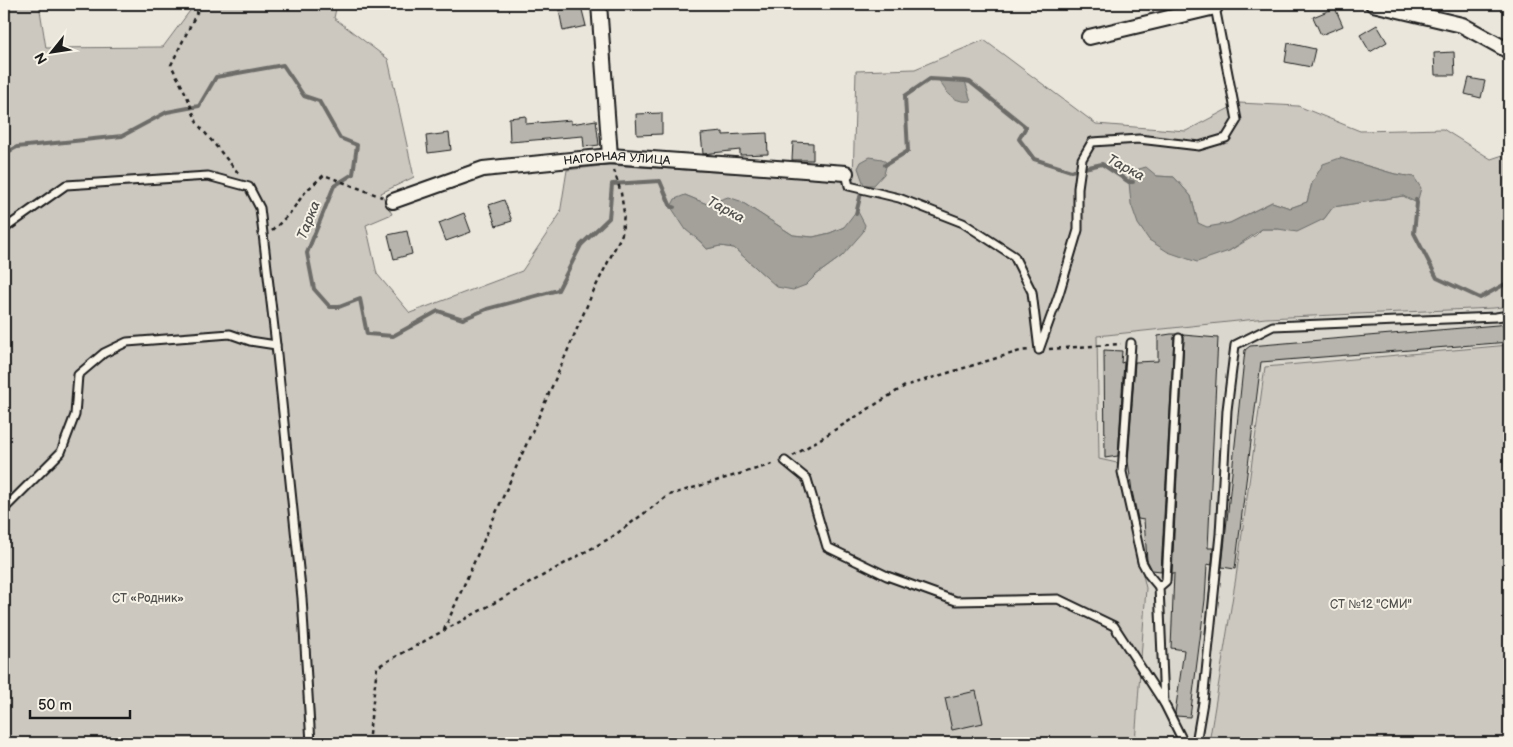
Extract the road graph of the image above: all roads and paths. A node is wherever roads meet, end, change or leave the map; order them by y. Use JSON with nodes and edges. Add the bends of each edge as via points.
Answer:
{"nodes":[{"id":1,"x":201,"y":4,"type":"edge"},
{"id":2,"x":599,"y":4,"type":"edge"},
{"id":3,"x":1373,"y":4,"type":"edge"},
{"id":4,"x":1214,"y":5,"type":"edge"},
{"id":5,"x":1088,"y":36,"type":"dead end"},
{"id":6,"x":1509,"y":51,"type":"edge"},
{"id":7,"x":610,"y":156,"type":"junction"},
{"id":8,"x":615,"y":172,"type":"dead end"},
{"id":9,"x":848,"y":180,"type":"joint"},
{"id":10,"x":250,"y":187,"type":"junction"},
{"id":11,"x":368,"y":191,"type":"dead end"},
{"id":12,"x":393,"y":201,"type":"dead end"},
{"id":13,"x":4,"y":229,"type":"edge"},
{"id":14,"x":264,"y":240,"type":"junction"},
{"id":15,"x":1509,"y":315,"type":"edge"},
{"id":16,"x":1179,"y":338,"type":"dead end"},
{"id":17,"x":1131,"y":343,"type":"joint"},
{"id":18,"x":276,"y":346,"type":"junction"},
{"id":19,"x":1039,"y":350,"type":"junction"},
{"id":20,"x":785,"y":461,"type":"junction"},
{"id":21,"x":4,"y":509,"type":"edge"},
{"id":22,"x":1159,"y":587,"type":"junction"},
{"id":23,"x":444,"y":630,"type":"junction"},
{"id":24,"x":1164,"y":703,"type":"junction"},
{"id":25,"x":311,"y":743,"type":"edge"},
{"id":26,"x":368,"y":743,"type":"edge"},
{"id":27,"x":1184,"y":743,"type":"edge"},
{"id":28,"x":1196,"y":743,"type":"edge"}],
"edges":[{"from":1,"to":10,"type":"path","via":[[172,65],[197,123]]},
{"from":2,"to":7,"type":"street"},
{"from":3,"to":6,"type":"street","via":[[1462,25]]},
{"from":4,"to":5,"type":"street"},
{"from":4,"to":19,"type":"lane","via":[[1236,120],[1226,138],[1200,146],[1139,139],[1092,142],[1082,159],[1078,230]]},
{"from":7,"to":9,"type":"street","name":"НАГОРНАЯ УЛИЦА"},
{"from":7,"to":12,"type":"street","name":"НАГОРНАЯ УЛИЦА","via":[[483,169]]},
{"from":8,"to":23,"type":"path","via":[[624,213],[622,234],[592,294]]},
{"from":9,"to":19,"type":"lane","via":[[871,192],[899,198],[963,223],[1014,256],[1032,292]]},
{"from":10,"to":13,"type":"lane","via":[[208,176],[66,185]]},
{"from":10,"to":14,"type":"lane","via":[[260,208]]},
{"from":11,"to":14,"type":"path","via":[[324,175]]},
{"from":14,"to":18,"type":"lane"},
{"from":15,"to":28,"type":"lane","via":[[1273,326],[1234,345],[1220,534]]},
{"from":16,"to":22,"type":"lane","via":[[1166,581]]},
{"from":17,"to":19,"type":"path"},
{"from":17,"to":22,"type":"lane","via":[[1122,472],[1142,562]]},
{"from":18,"to":21,"type":"lane","via":[[230,334],[127,342],[104,353],[78,375],[75,415],[60,452]]},
{"from":18,"to":25,"type":"lane","via":[[302,598]]},
{"from":19,"to":20,"type":"path","via":[[1020,350],[905,386]]},
{"from":20,"to":23,"type":"path","via":[[669,495],[612,537]]},
{"from":20,"to":24,"type":"lane","via":[[807,479],[827,547],[887,576],[956,601],[1058,599],[1114,626]]},
{"from":22,"to":24,"type":"lane"},
{"from":23,"to":26,"type":"path","via":[[377,667]]},
{"from":24,"to":27,"type":"lane"}]}
